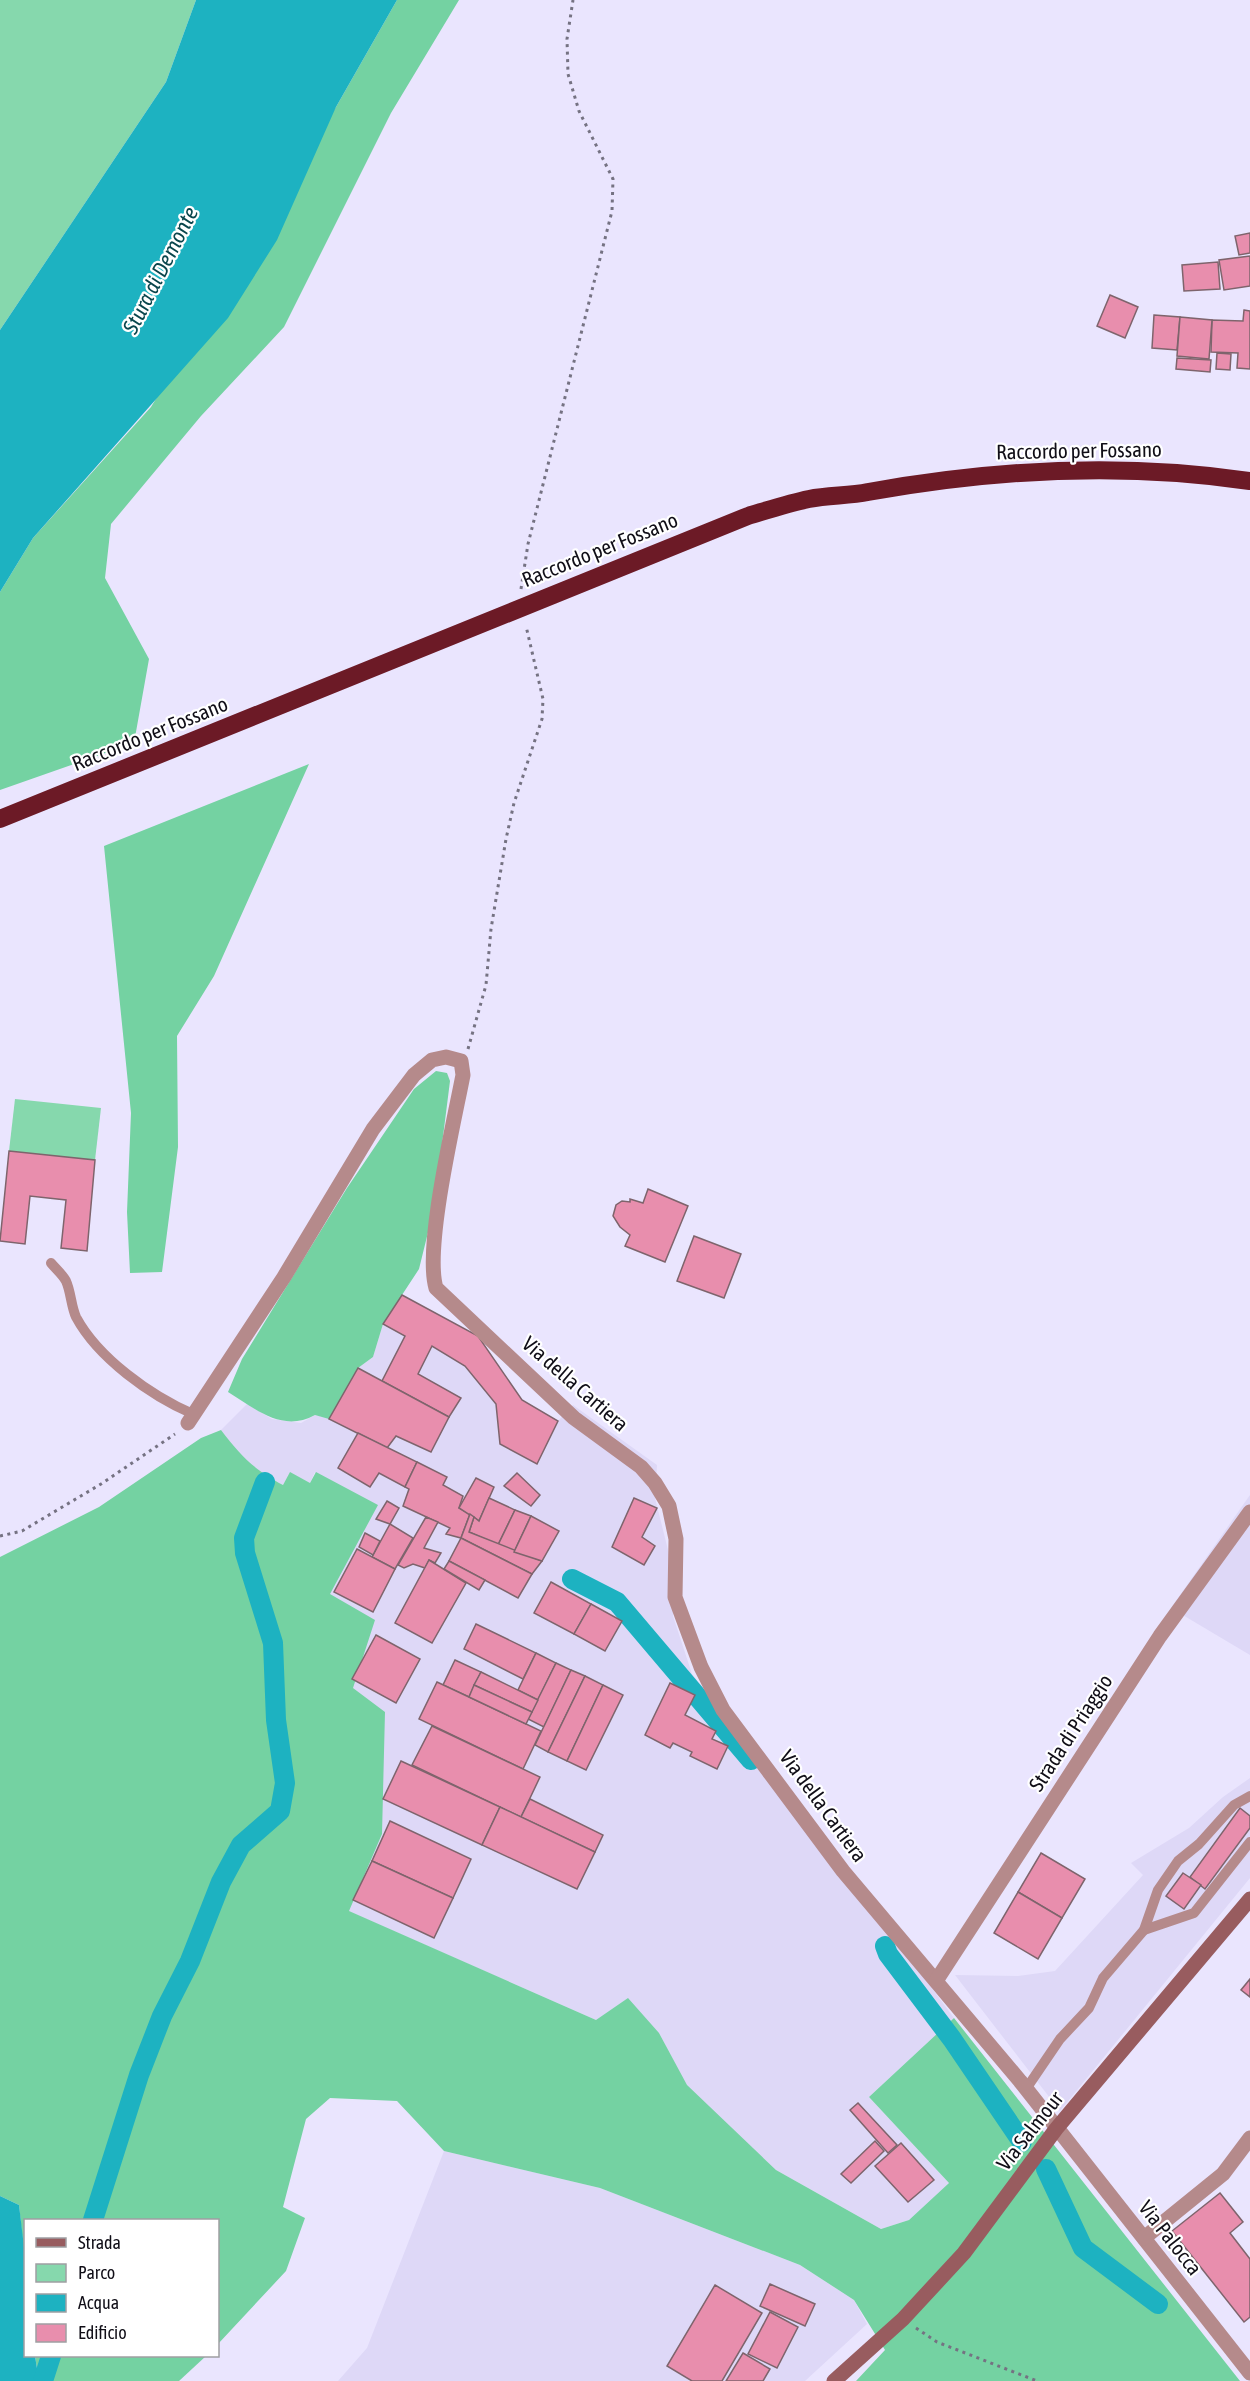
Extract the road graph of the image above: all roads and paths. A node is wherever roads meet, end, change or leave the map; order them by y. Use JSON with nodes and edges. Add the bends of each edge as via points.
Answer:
{"nodes":[{"id":1,"x":573,"y":0,"type":"edge"},
{"id":2,"x":1250,"y":481,"type":"edge"},
{"id":3,"x":522,"y":596,"type":"dead end"},
{"id":4,"x":525,"y":619,"type":"dead end"},
{"id":5,"x":0,"y":819,"type":"edge"},
{"id":6,"x":461,"y":1061,"type":"junction"},
{"id":7,"x":51,"y":1263,"type":"dead end"},
{"id":8,"x":190,"y":1418,"type":"junction"},
{"id":9,"x":1250,"y":1512,"type":"edge"},
{"id":10,"x":0,"y":1536,"type":"edge"},
{"id":11,"x":1250,"y":1796,"type":"edge"},
{"id":12,"x":1250,"y":1842,"type":"edge"},
{"id":13,"x":1250,"y":1899,"type":"edge"},
{"id":14,"x":1144,"y":1930,"type":"junction"},
{"id":15,"x":936,"y":1981,"type":"junction"},
{"id":16,"x":1026,"y":2089,"type":"junction"},
{"id":17,"x":1056,"y":2129,"type":"junction"},
{"id":18,"x":1250,"y":2138,"type":"edge"},
{"id":19,"x":1144,"y":2238,"type":"junction"},
{"id":20,"x":903,"y":2319,"type":"junction"},
{"id":21,"x":1250,"y":2373,"type":"edge"},
{"id":22,"x":834,"y":2381,"type":"edge"},
{"id":23,"x":1037,"y":2381,"type":"edge"}],
"edges":[{"from":1,"to":3,"type":"path","via":[[567,39],[568,74],[579,111],[613,178],[612,211],[528,544]]},
{"from":2,"to":5,"type":"highway","name":"Raccordo per Fossano","via":[[1186,473],[1077,469],[1003,473],[810,499],[748,516]]},
{"from":4,"to":6,"type":"path","via":[[543,699],[542,719],[514,802],[491,929],[486,985],[471,1045]]},
{"from":6,"to":8,"type":"street","via":[[446,1057],[432,1060],[414,1075],[373,1129],[284,1277]]},
{"from":6,"to":15,"type":"street","name":"Via della Cartiera","via":[[463,1075],[434,1247],[436,1288],[574,1418],[641,1467],[655,1483],[669,1506],[676,1539],[675,1597],[701,1667],[723,1710],[843,1871]]},
{"from":7,"to":8,"type":"lane","via":[[66,1280],[76,1317],[106,1355],[136,1382]]},
{"from":8,"to":10,"type":"path","via":[[165,1442],[101,1484],[22,1531]]},
{"from":9,"to":15,"type":"street","name":"Strada di Priaggio","via":[[1160,1636]]},
{"from":11,"to":14,"type":"lane","via":[[1234,1805],[1178,1861],[1158,1890]]},
{"from":12,"to":14,"type":"lane","via":[[1194,1913]]},
{"from":13,"to":17,"type":"main road","name":"Via Salmour"},
{"from":14,"to":16,"type":"lane","via":[[1103,1978],[1089,2008],[1060,2039]]},
{"from":15,"to":16,"type":"street","name":"Via della Cartiera"},
{"from":16,"to":17,"type":"street","name":"Via della Cartiera"},
{"from":17,"to":19,"type":"street","name":"Via Palocca"},
{"from":17,"to":20,"type":"main road","name":"Via Salmour","via":[[964,2253]]},
{"from":18,"to":19,"type":"street","via":[[1223,2174]]},
{"from":19,"to":21,"type":"street","name":"Via Palocca"},
{"from":20,"to":22,"type":"main road","name":"Via Salmour"},
{"from":20,"to":23,"type":"path","via":[[938,2342]]}]}
